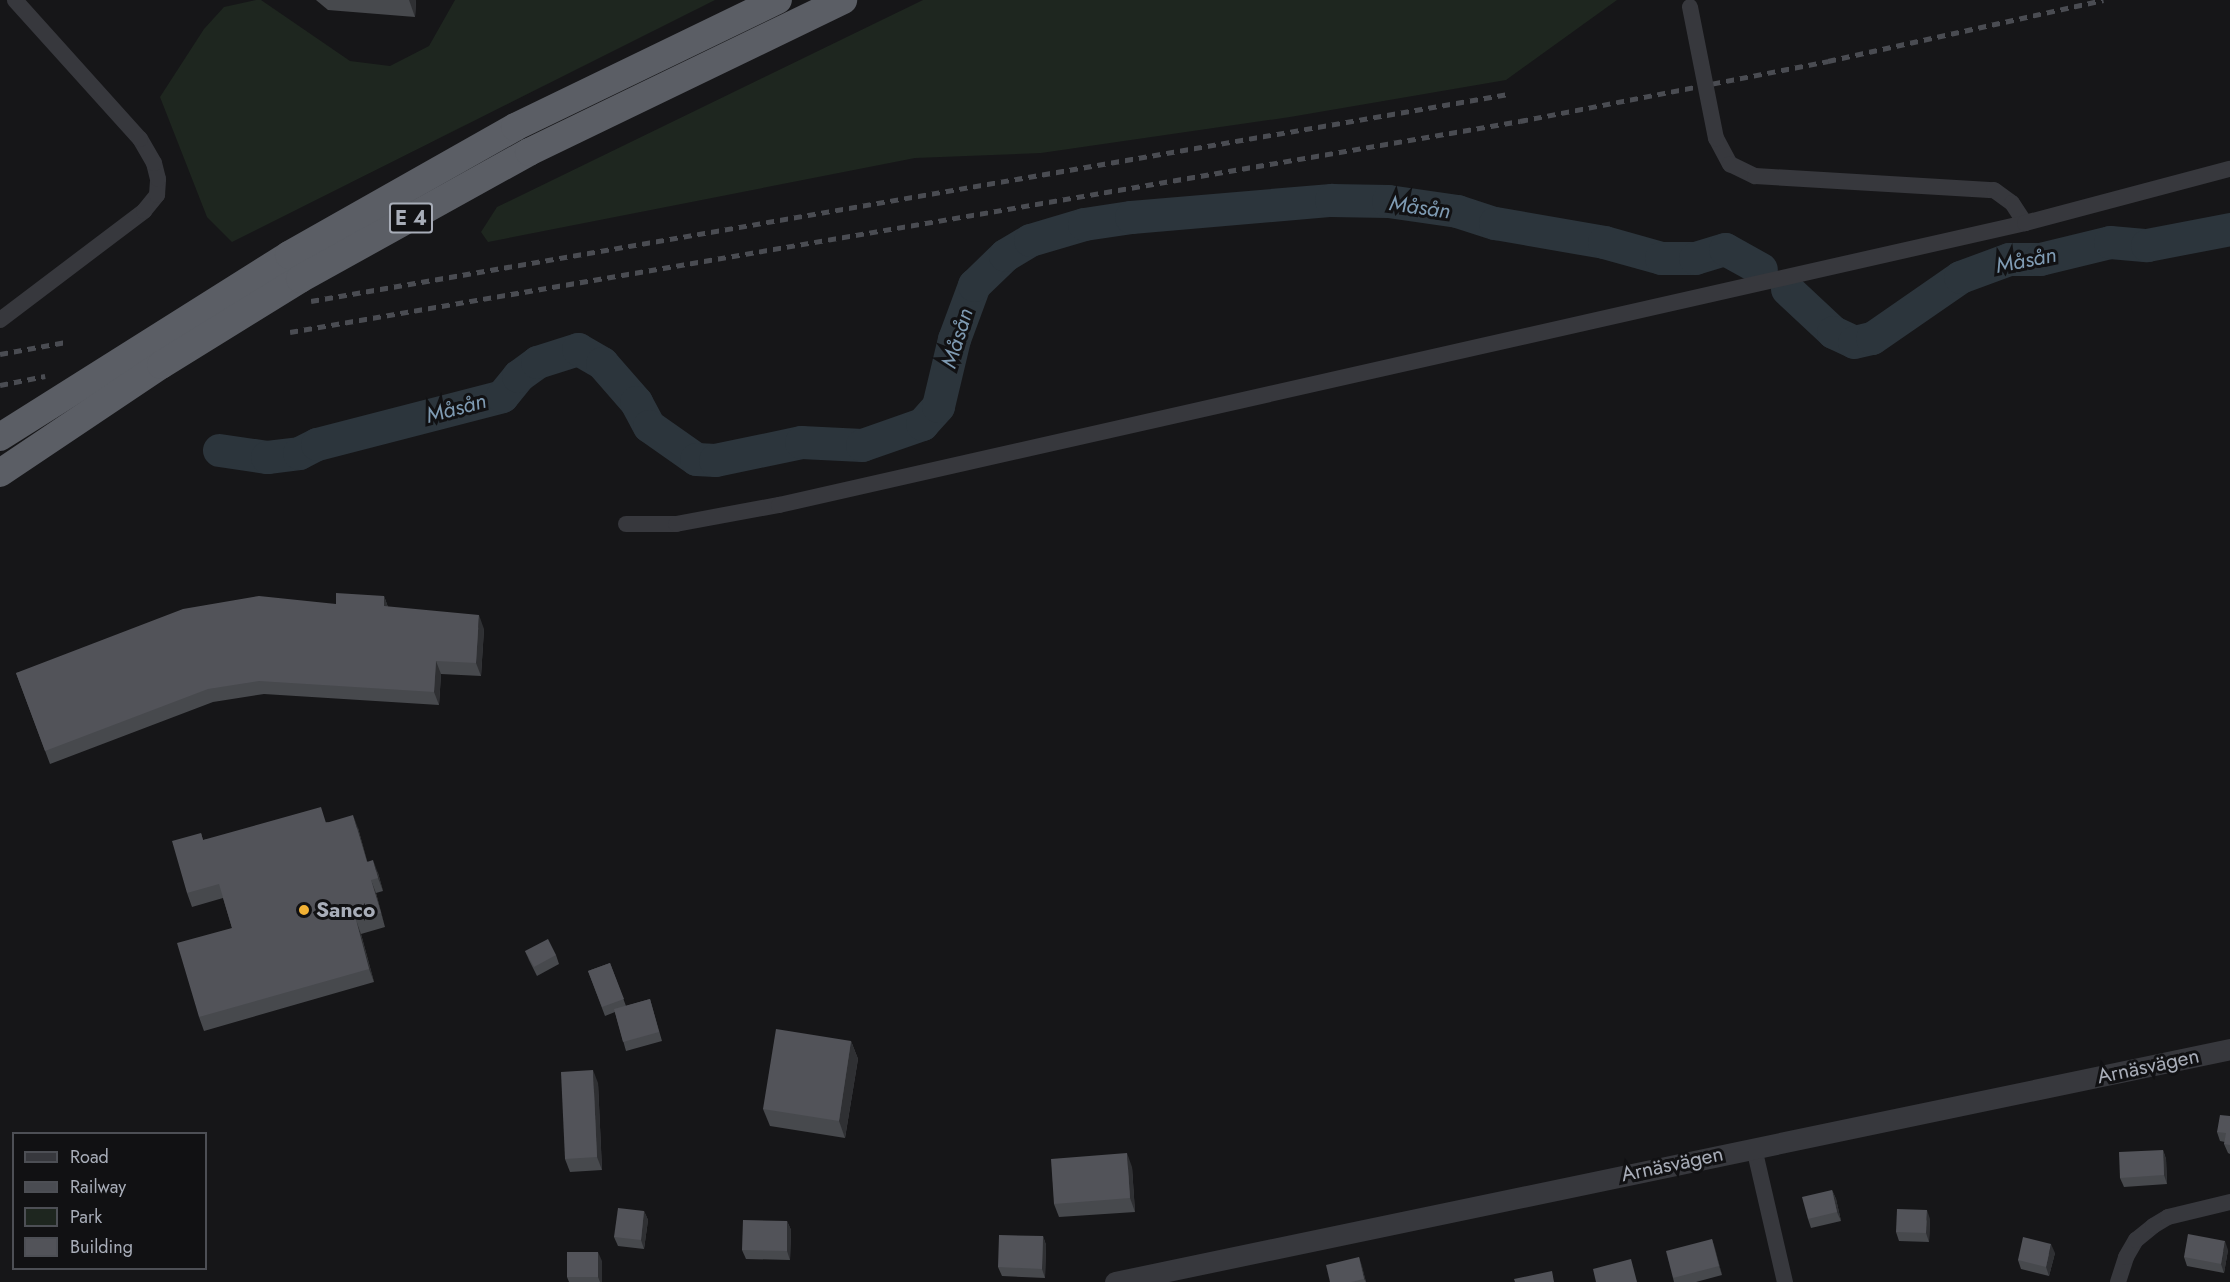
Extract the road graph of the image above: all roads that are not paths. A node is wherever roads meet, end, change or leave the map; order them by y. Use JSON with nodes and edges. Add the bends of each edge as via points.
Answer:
{"nodes":[{"id":1,"x":15,"y":0,"type":"edge"},
{"id":2,"x":778,"y":0,"type":"edge"},
{"id":3,"x":843,"y":0,"type":"edge"},
{"id":4,"x":1688,"y":3,"type":"edge"},
{"id":5,"x":2230,"y":169,"type":"edge"},
{"id":6,"x":2025,"y":223,"type":"junction"},
{"id":7,"x":0,"y":320,"type":"edge"},
{"id":8,"x":0,"y":437,"type":"edge"},
{"id":9,"x":0,"y":473,"type":"edge"},
{"id":10,"x":626,"y":524,"type":"dead end"},
{"id":11,"x":2230,"y":1048,"type":"edge"},
{"id":12,"x":1754,"y":1148,"type":"junction"},
{"id":13,"x":2230,"y":1202,"type":"edge"},
{"id":14,"x":1115,"y":1282,"type":"edge"},
{"id":15,"x":1785,"y":1282,"type":"edge"},
{"id":16,"x":2118,"y":1282,"type":"edge"}],
"edges":[{"from":1,"to":7,"type":"street","via":[[140,139],[158,179],[157,195],[144,211]]},
{"from":2,"to":8,"type":"highway","number":"E 4","via":[[690,40],[464,156],[288,255]]},
{"from":3,"to":9,"type":"highway","number":"E 4","via":[[529,152],[300,279],[161,365]]},
{"from":4,"to":6,"type":"street","bridge":true,"via":[[1716,138],[1730,164],[1755,176],[1994,190],[2012,203]]},
{"from":5,"to":6,"type":"street"},
{"from":6,"to":10,"type":"street","via":[[779,505],[676,524]]},
{"from":11,"to":12,"type":"street","name":"Arnäsvägen"},
{"from":12,"to":14,"type":"street","name":"Arnäsvägen"},
{"from":12,"to":15,"type":"street"},
{"from":13,"to":16,"type":"street","via":[[2168,1217],[2153,1226],[2136,1239]]}]}
